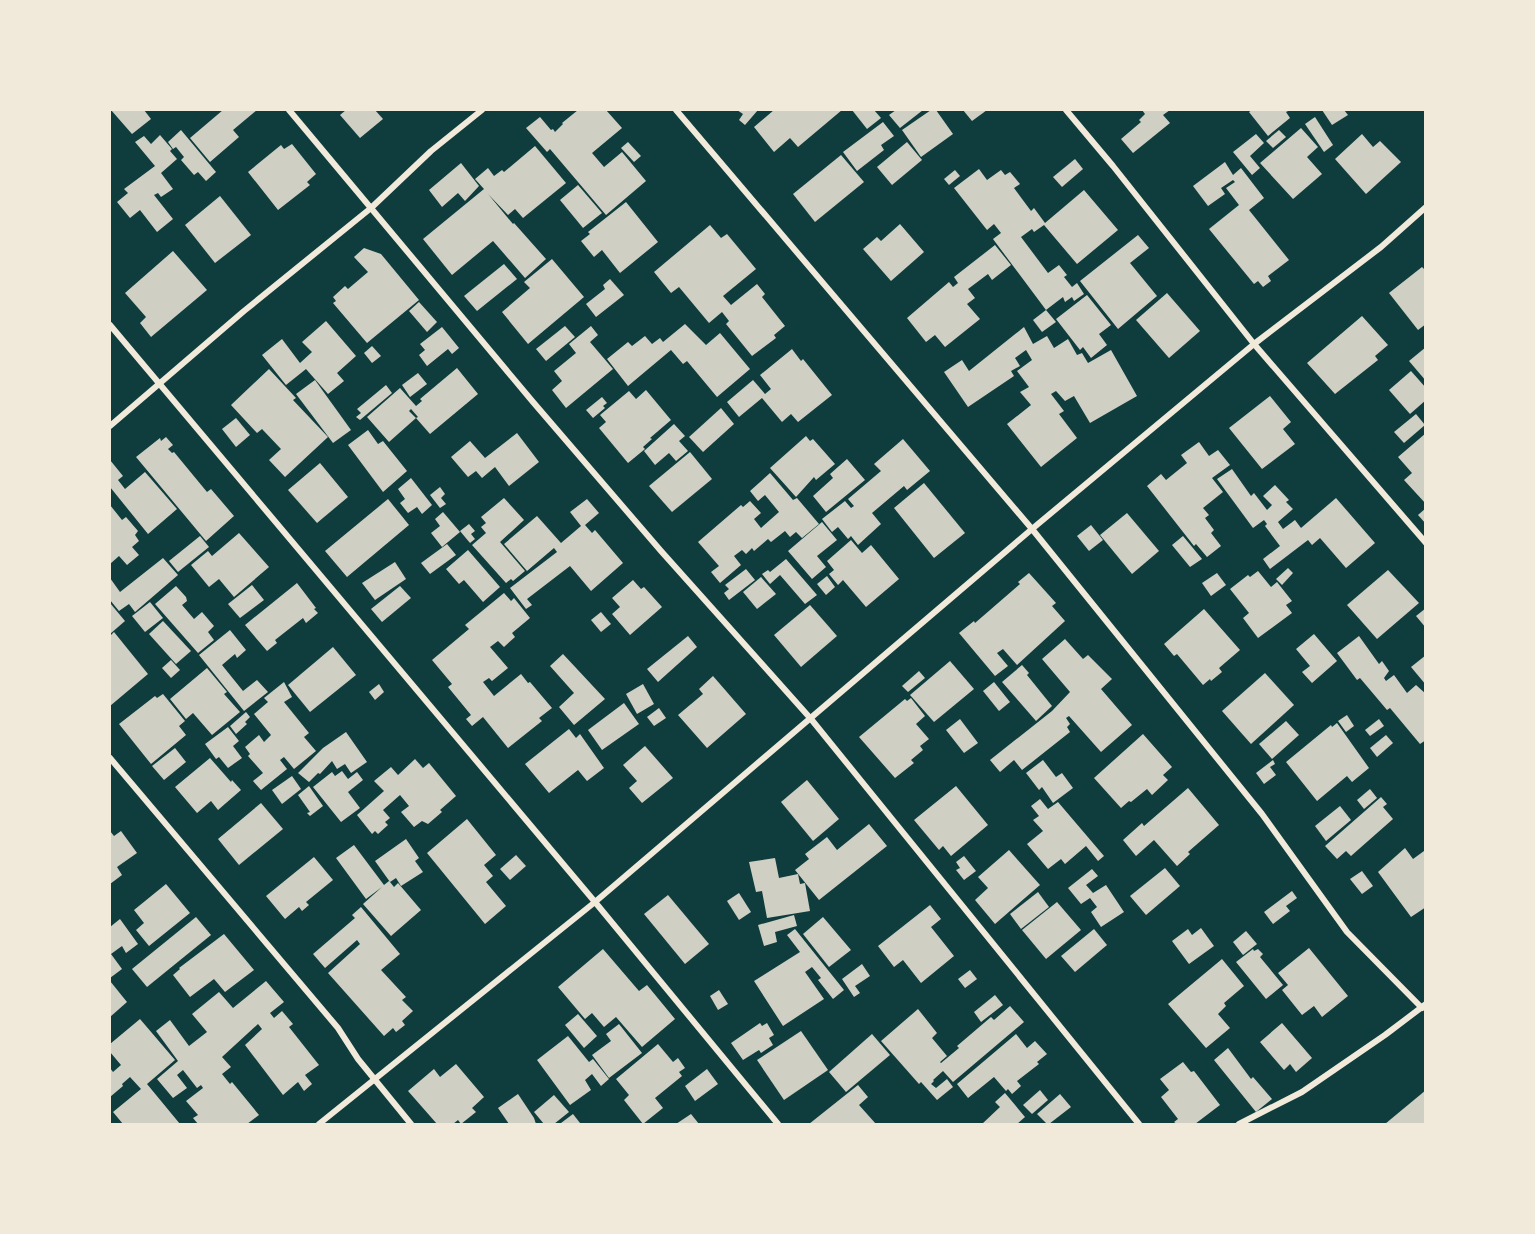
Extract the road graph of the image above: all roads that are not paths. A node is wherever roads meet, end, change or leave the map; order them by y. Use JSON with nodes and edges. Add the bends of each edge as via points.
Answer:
{"nodes":[{"id":1,"x":289,"y":110,"type":"edge"},
{"id":2,"x":482,"y":110,"type":"edge"},
{"id":3,"x":676,"y":110,"type":"edge"},
{"id":4,"x":1066,"y":110,"type":"edge"},
{"id":5,"x":1425,"y":207,"type":"edge"},
{"id":6,"x":371,"y":208,"type":"junction"},
{"id":7,"x":110,"y":325,"type":"edge"},
{"id":8,"x":1254,"y":344,"type":"junction"},
{"id":9,"x":160,"y":385,"type":"junction"},
{"id":10,"x":110,"y":426,"type":"edge"},
{"id":11,"x":1032,"y":529,"type":"junction"},
{"id":12,"x":1425,"y":543,"type":"edge"},
{"id":13,"x":811,"y":719,"type":"junction"},
{"id":14,"x":110,"y":758,"type":"edge"},
{"id":15,"x":595,"y":902,"type":"junction"},
{"id":16,"x":1424,"y":1006,"type":"edge"},
{"id":17,"x":374,"y":1079,"type":"junction"},
{"id":18,"x":320,"y":1125,"type":"edge"},
{"id":19,"x":411,"y":1125,"type":"edge"},
{"id":20,"x":778,"y":1125,"type":"edge"},
{"id":21,"x":1139,"y":1125,"type":"edge"},
{"id":22,"x":1239,"y":1125,"type":"edge"}],
"edges":[{"from":1,"to":6,"type":"street"},
{"from":2,"to":6,"type":"street","via":[[431,151]]},
{"from":3,"to":11,"type":"street"},
{"from":4,"to":8,"type":"street"},
{"from":5,"to":8,"type":"street","via":[[1381,247]]},
{"from":6,"to":9,"type":"street","via":[[244,310]]},
{"from":6,"to":13,"type":"street","via":[[540,411]]},
{"from":7,"to":9,"type":"street"},
{"from":8,"to":11,"type":"street"},
{"from":8,"to":12,"type":"street"},
{"from":9,"to":10,"type":"street"},
{"from":9,"to":15,"type":"street"},
{"from":11,"to":13,"type":"street"},
{"from":11,"to":16,"type":"street","via":[[1262,814],[1347,932]]},
{"from":13,"to":15,"type":"street"},
{"from":13,"to":21,"type":"street"},
{"from":14,"to":17,"type":"street","via":[[338,1029]]},
{"from":15,"to":17,"type":"street"},
{"from":15,"to":20,"type":"street"},
{"from":16,"to":22,"type":"street","via":[[1302,1092]]},
{"from":17,"to":18,"type":"street"},
{"from":17,"to":19,"type":"street"}]}
